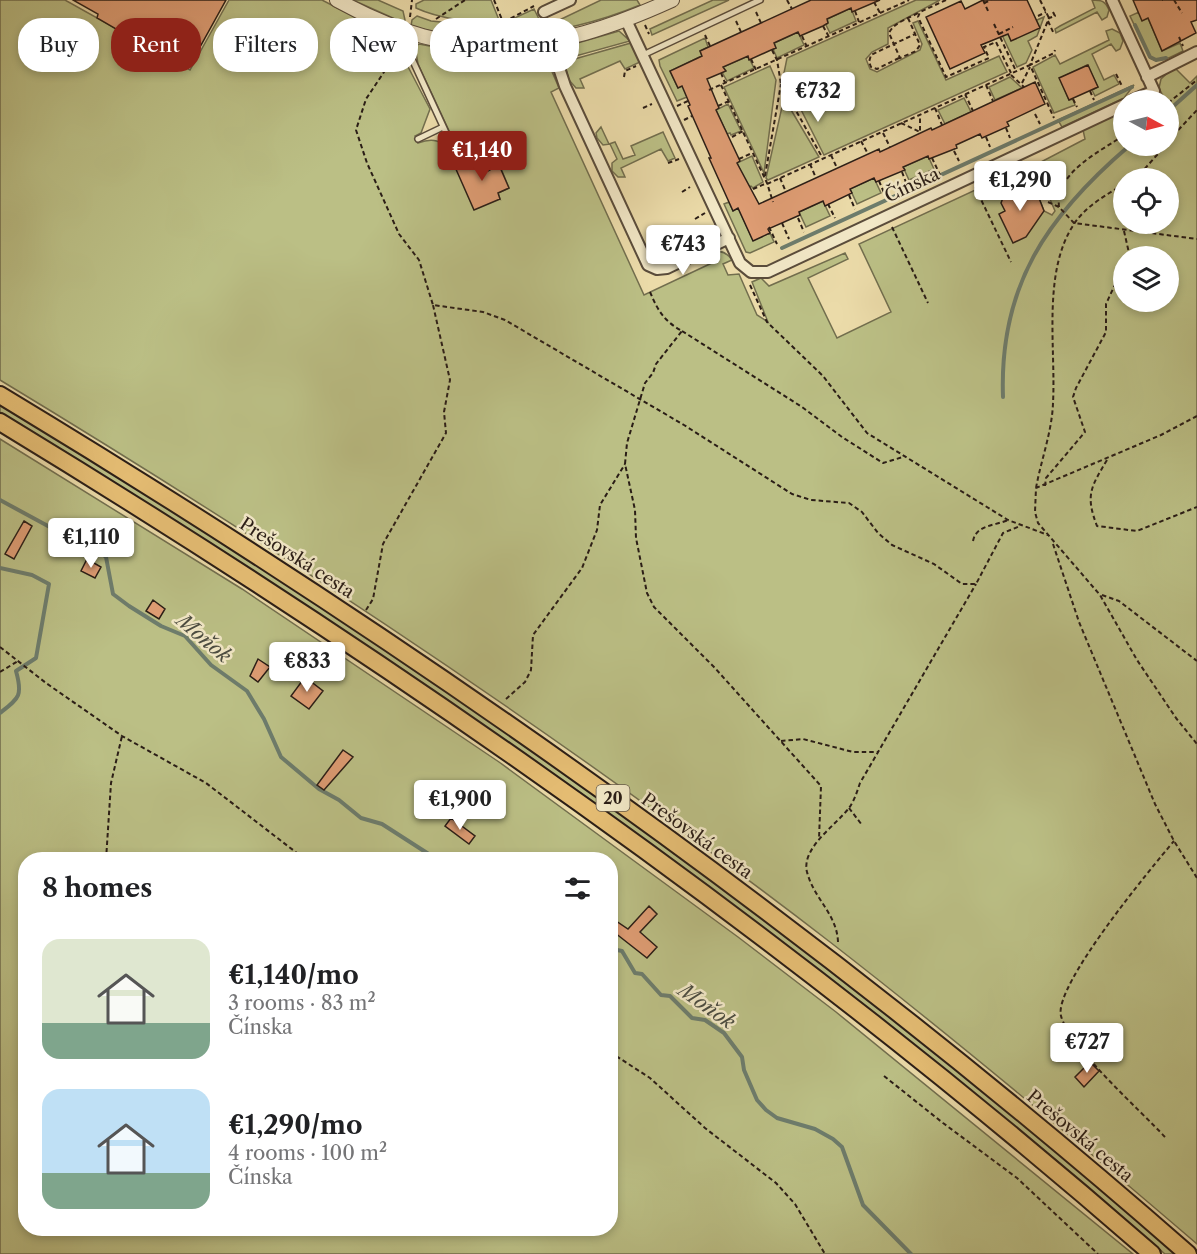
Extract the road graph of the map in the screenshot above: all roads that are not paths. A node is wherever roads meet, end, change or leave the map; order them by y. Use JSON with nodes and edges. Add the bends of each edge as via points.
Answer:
{"nodes":[{"id":1,"x":337,"y":0,"type":"edge"},
{"id":2,"x":570,"y":0,"type":"edge"},
{"id":3,"x":672,"y":0,"type":"edge"},
{"id":4,"x":759,"y":0,"type":"edge"},
{"id":5,"x":1112,"y":0,"type":"edge"},
{"id":6,"x":539,"y":8,"type":"road end"},
{"id":7,"x":375,"y":18,"type":"edge"},
{"id":8,"x":626,"y":20,"type":"junction"},
{"id":9,"x":579,"y":33,"type":"edge"},
{"id":10,"x":1196,"y":54,"type":"edge"},
{"id":11,"x":643,"y":55,"type":"junction"},
{"id":12,"x":418,"y":72,"type":"edge"},
{"id":13,"x":560,"y":72,"type":"edge"},
{"id":14,"x":1147,"y":77,"type":"junction"},
{"id":15,"x":1154,"y":90,"type":"edge"},
{"id":16,"x":1113,"y":110,"type":"edge"},
{"id":17,"x":443,"y":127,"type":"junction"},
{"id":18,"x":418,"y":139,"type":"dead end"},
{"id":19,"x":460,"y":163,"type":"dead end"},
{"id":20,"x":729,"y":238,"type":"junction"},
{"id":21,"x":0,"y":394,"type":"edge"},
{"id":22,"x":0,"y":422,"type":"edge"},
{"id":23,"x":1127,"y":1232,"type":"junction"},
{"id":24,"x":1140,"y":1254,"type":"edge"},
{"id":25,"x":1152,"y":1254,"type":"edge"},
{"id":26,"x":1188,"y":1254,"type":"edge"}],
"edges":[{"from":1,"to":7,"type":"street"},
{"from":2,"to":6,"type":"street"},
{"from":3,"to":8,"type":"street"},
{"from":4,"to":11,"type":"lane"},
{"from":5,"to":14,"type":"street"},
{"from":8,"to":9,"type":"street"},
{"from":8,"to":11,"type":"street"},
{"from":10,"to":14,"type":"street"},
{"from":11,"to":20,"type":"street"},
{"from":12,"to":17,"type":"lane"},
{"from":13,"to":20,"type":"street","via":[[648,265],[667,268]]},
{"from":14,"to":15,"type":"street"},
{"from":16,"to":20,"type":"street","name":"Čínska","via":[[768,272],[751,272],[740,263]]},
{"from":17,"to":18,"type":"lane"},
{"from":17,"to":19,"type":"lane"},
{"from":21,"to":26,"type":"highway","name":"Prešovská cesta","number":"20","via":[[309,588],[664,835],[919,1029]]},
{"from":22,"to":23,"type":"highway","number":"20","via":[[324,626],[591,811],[801,968]]},
{"from":23,"to":24,"type":"lane"},
{"from":23,"to":25,"type":"highway","number":"20"}]}
